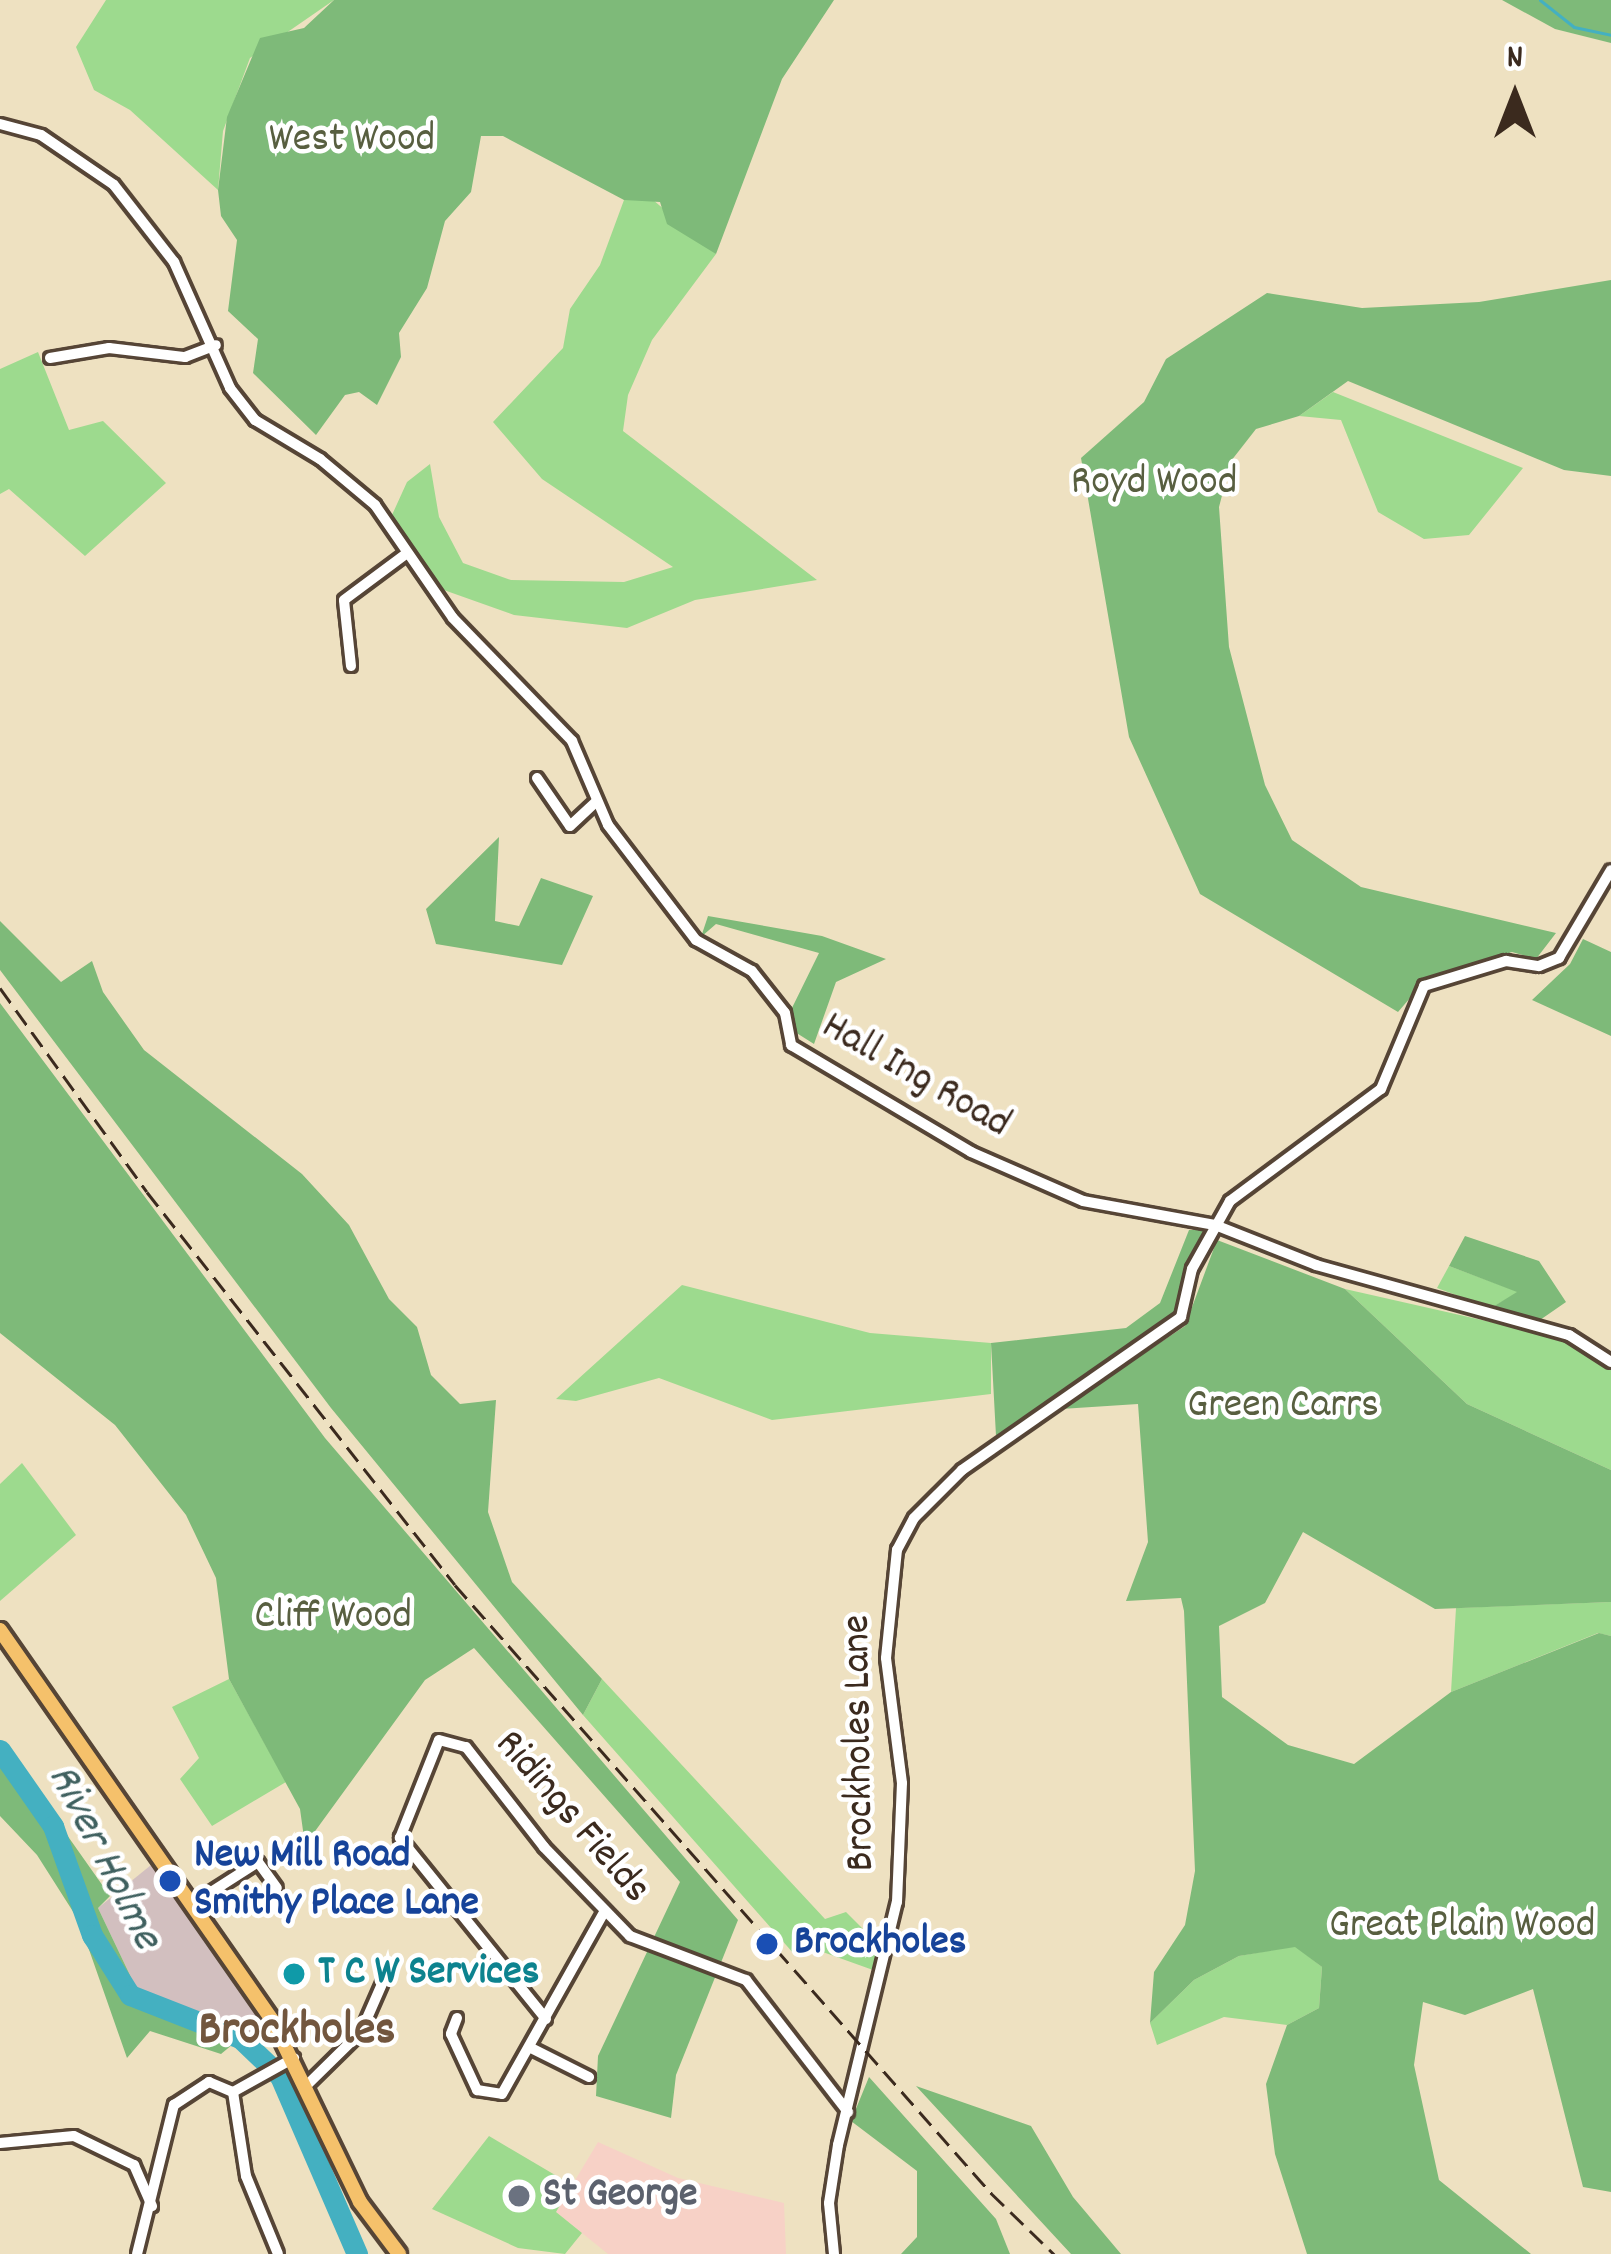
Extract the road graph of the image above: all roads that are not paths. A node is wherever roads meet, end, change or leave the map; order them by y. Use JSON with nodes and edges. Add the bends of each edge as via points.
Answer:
{"nodes":[{"id":1,"x":0,"y":124,"type":"edge"},
{"id":2,"x":216,"y":345,"type":"junction"},
{"id":3,"x":50,"y":358,"type":"dead end"},
{"id":4,"x":406,"y":554,"type":"junction"},
{"id":5,"x":352,"y":666,"type":"dead end"},
{"id":6,"x":537,"y":778,"type":"dead end"},
{"id":7,"x":596,"y":802,"type":"junction"},
{"id":8,"x":1611,"y":870,"type":"edge"},
{"id":9,"x":1215,"y":1225,"type":"junction"},
{"id":10,"x":1611,"y":1362,"type":"edge"},
{"id":11,"x":0,"y":1630,"type":"edge"},
{"id":12,"x":277,"y":1888,"type":"dead end"},
{"id":13,"x":194,"y":1904,"type":"junction"},
{"id":14,"x":603,"y":1914,"type":"junction"},
{"id":15,"x":385,"y":1977,"type":"dead end"},
{"id":16,"x":457,"y":2018,"type":"dead end"},
{"id":17,"x":546,"y":2019,"type":"junction"},
{"id":18,"x":531,"y":2048,"type":"junction"},
{"id":19,"x":289,"y":2061,"type":"junction"},
{"id":20,"x":589,"y":2077,"type":"dead end"},
{"id":21,"x":308,"y":2084,"type":"junction"},
{"id":22,"x":233,"y":2092,"type":"junction"},
{"id":23,"x":848,"y":2112,"type":"junction"},
{"id":24,"x":0,"y":2143,"type":"edge"},
{"id":25,"x":152,"y":2206,"type":"junction"},
{"id":26,"x":137,"y":2254,"type":"edge"},
{"id":27,"x":278,"y":2254,"type":"edge"},
{"id":28,"x":399,"y":2254,"type":"edge"},
{"id":29,"x":834,"y":2254,"type":"edge"}],
"edges":[{"from":1,"to":2,"type":"street","name":"Hall Ing Road","via":[[41,135],[114,185],[175,262]]},
{"from":2,"to":3,"type":"street","via":[[185,357],[109,348]]},
{"from":2,"to":4,"type":"street","name":"Hall Ing Road","via":[[230,388],[254,420],[320,459],[374,505]]},
{"from":4,"to":5,"type":"street","via":[[344,600]]},
{"from":4,"to":7,"type":"street","name":"Hall Ing Road","via":[[453,618],[572,740]]},
{"from":6,"to":7,"type":"street","via":[[571,826]]},
{"from":7,"to":9,"type":"street","name":"Hall Ing Road","via":[[696,940],[763,985],[784,1013],[791,1045],[971,1153],[1083,1202]]},
{"from":8,"to":9,"type":"street","name":"Brockholes Lane","via":[[1559,958],[1539,966],[1506,961],[1424,986],[1388,1081],[1230,1201]]},
{"from":9,"to":10,"type":"street","name":"Hall Ing Road","via":[[1316,1265],[1569,1335]]},
{"from":9,"to":23,"type":"street","name":"Brockholes Lane","via":[[1180,1317],[962,1470],[914,1518],[897,1550],[886,1658],[902,1783],[897,1902]]},
{"from":11,"to":13,"type":"main road"},
{"from":12,"to":13,"type":"street","via":[[258,1862]]},
{"from":13,"to":19,"type":"main road"},
{"from":14,"to":17,"type":"street"},
{"from":14,"to":17,"type":"street","name":"Ridings Fields","via":[[466,1747],[439,1740],[400,1838]]},
{"from":14,"to":23,"type":"street","name":"Ridings Fields","via":[[629,1936],[746,1980]]},
{"from":15,"to":21,"type":"street","via":[[361,2032]]},
{"from":16,"to":18,"type":"street","via":[[454,2044],[487,2096],[502,2094]]},
{"from":17,"to":18,"type":"street"},
{"from":18,"to":20,"type":"street"},
{"from":19,"to":21,"type":"main road"},
{"from":19,"to":22,"type":"street"},
{"from":21,"to":28,"type":"main road","via":[[360,2202]]},
{"from":22,"to":25,"type":"street","via":[[209,2082],[174,2104]]},
{"from":22,"to":27,"type":"street","via":[[247,2176]]},
{"from":23,"to":29,"type":"street","name":"Brockholes Lane","via":[[830,2203]]},
{"from":24,"to":25,"type":"street","via":[[74,2136],[134,2165]]},
{"from":25,"to":26,"type":"street"}]}
